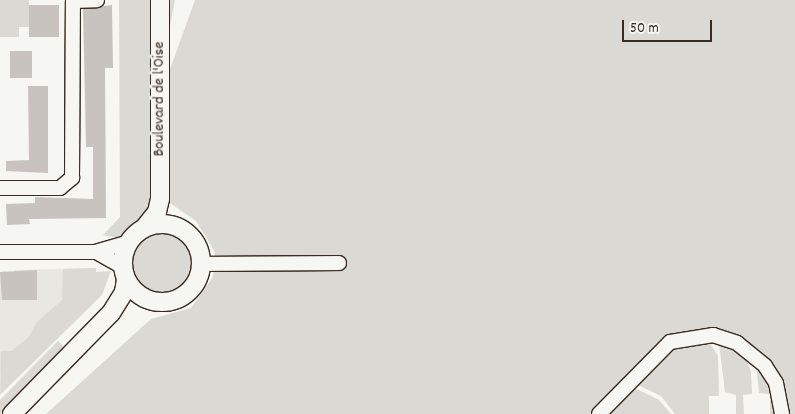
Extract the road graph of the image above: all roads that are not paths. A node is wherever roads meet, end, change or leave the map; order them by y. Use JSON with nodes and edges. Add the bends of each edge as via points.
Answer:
{"nodes":[{"id":1,"x":96,"y":0,"type":"edge"},
{"id":2,"x":160,"y":0,"type":"edge"},
{"id":3,"x":0,"y":188,"type":"edge"},
{"id":4,"x":160,"y":199,"type":"junction"},
{"id":5,"x":177,"y":225,"type":"junction"},
{"id":6,"x":144,"y":227,"type":"junction"},
{"id":7,"x":130,"y":242,"type":"junction"},
{"id":8,"x":0,"y":252,"type":"edge"},
{"id":9,"x":95,"y":252,"type":"junction"},
{"id":10,"x":200,"y":264,"type":"junction"},
{"id":11,"x":339,"y":264,"type":"dead end"},
{"id":12,"x":125,"y":274,"type":"junction"},
{"id":13,"x":147,"y":301,"type":"junction"},
{"id":14,"x":111,"y":313,"type":"junction"},
{"id":15,"x":12,"y":414,"type":"edge"},
{"id":16,"x":599,"y":414,"type":"edge"},
{"id":17,"x":782,"y":414,"type":"edge"}],
"edges":[{"from":1,"to":3,"type":"street","via":[[73,1],[72,178],[60,188]]},
{"from":2,"to":4,"type":"main road","name":"Boulevard de l'Oise"},
{"from":4,"to":5,"type":"main road"},
{"from":4,"to":6,"type":"main road","name":"Boulevard de l'Oise","via":[[157,212]]},
{"from":5,"to":6,"type":"main road","via":[[162,222]]},
{"from":5,"to":10,"type":"main road","via":[[195,240]]},
{"from":6,"to":7,"type":"main road"},
{"from":7,"to":9,"type":"street"},
{"from":7,"to":12,"type":"main road"},
{"from":8,"to":9,"type":"street"},
{"from":9,"to":12,"type":"street"},
{"from":10,"to":11,"type":"street"},
{"from":10,"to":13,"type":"main road","via":[[194,283],[179,297],[162,303]]},
{"from":12,"to":13,"type":"main road","via":[[134,293]]},
{"from":12,"to":14,"type":"main road","via":[[124,292]]},
{"from":13,"to":14,"type":"main road","via":[[131,303]]},
{"from":14,"to":15,"type":"main road"},
{"from":16,"to":17,"type":"street","via":[[670,342],[714,335],[737,343],[766,366],[776,383]]}]}
